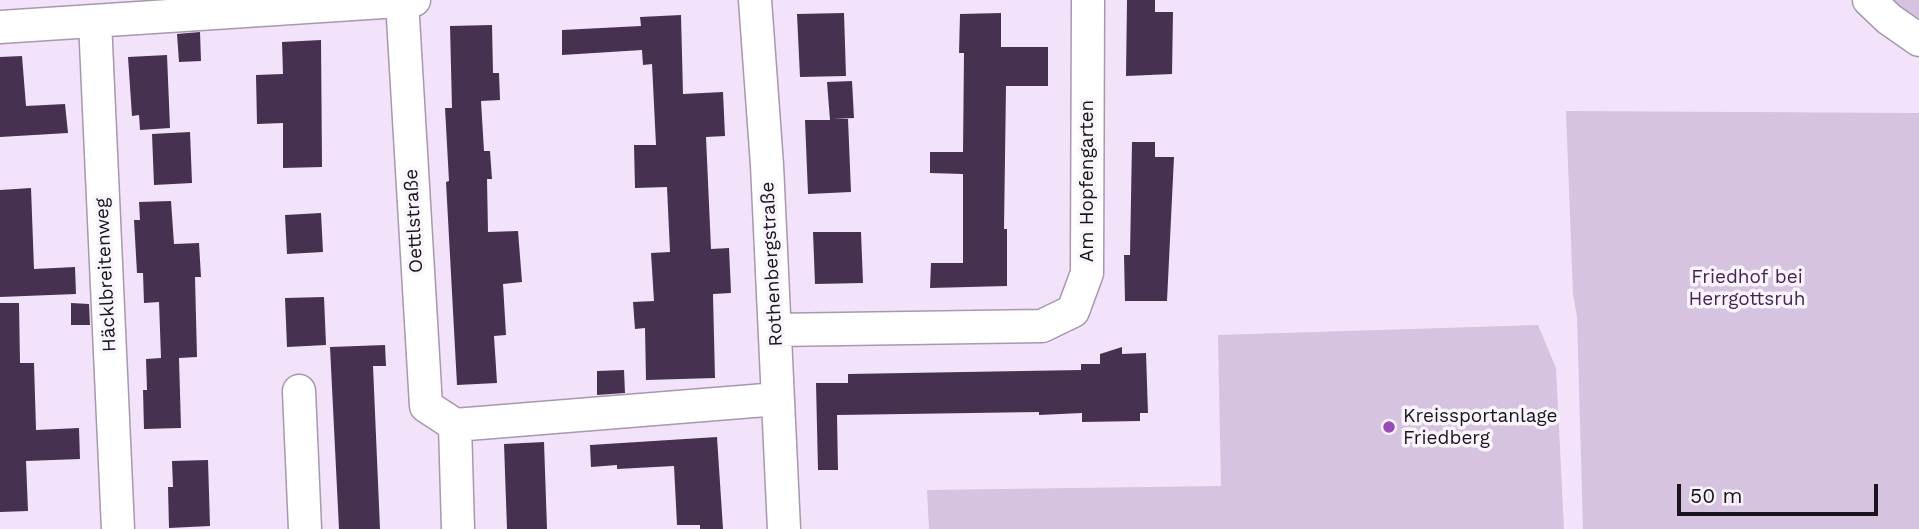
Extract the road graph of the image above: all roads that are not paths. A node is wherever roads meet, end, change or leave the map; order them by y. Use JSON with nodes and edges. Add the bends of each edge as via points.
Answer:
{"nodes":[{"id":1,"x":414,"y":0,"type":"edge"},
{"id":2,"x":755,"y":0,"type":"edge"},
{"id":3,"x":1088,"y":0,"type":"edge"},
{"id":4,"x":1869,"y":0,"type":"edge"},
{"id":5,"x":402,"y":1,"type":"edge"},
{"id":6,"x":95,"y":21,"type":"junction"},
{"id":7,"x":0,"y":27,"type":"edge"},
{"id":8,"x":1919,"y":40,"type":"edge"},
{"id":9,"x":775,"y":330,"type":"junction"},
{"id":10,"x":299,"y":391,"type":"dead end"},
{"id":11,"x":778,"y":399,"type":"junction"},
{"id":12,"x":455,"y":425,"type":"junction"},
{"id":13,"x":118,"y":529,"type":"edge"},
{"id":14,"x":305,"y":529,"type":"edge"},
{"id":15,"x":458,"y":529,"type":"edge"},
{"id":16,"x":784,"y":529,"type":"edge"}],
"edges":[{"from":1,"to":5,"type":"street"},
{"from":2,"to":9,"type":"street","name":"Rothenbergstraße"},
{"from":3,"to":9,"type":"street","name":"Am Hopfengarten","via":[[1087,273],[1073,311],[1042,326]]},
{"from":4,"to":8,"type":"street"},
{"from":5,"to":6,"type":"street"},
{"from":5,"to":12,"type":"street","name":"Oettlstraße","via":[[426,406]]},
{"from":6,"to":7,"type":"street"},
{"from":6,"to":13,"type":"street","name":"Häcklbreitenweg"},
{"from":9,"to":11,"type":"street","name":"Rothenbergstraße"},
{"from":10,"to":14,"type":"street"},
{"from":11,"to":12,"type":"street"},
{"from":11,"to":16,"type":"street","name":"Rothenbergstraße"},
{"from":12,"to":15,"type":"street"}]}
